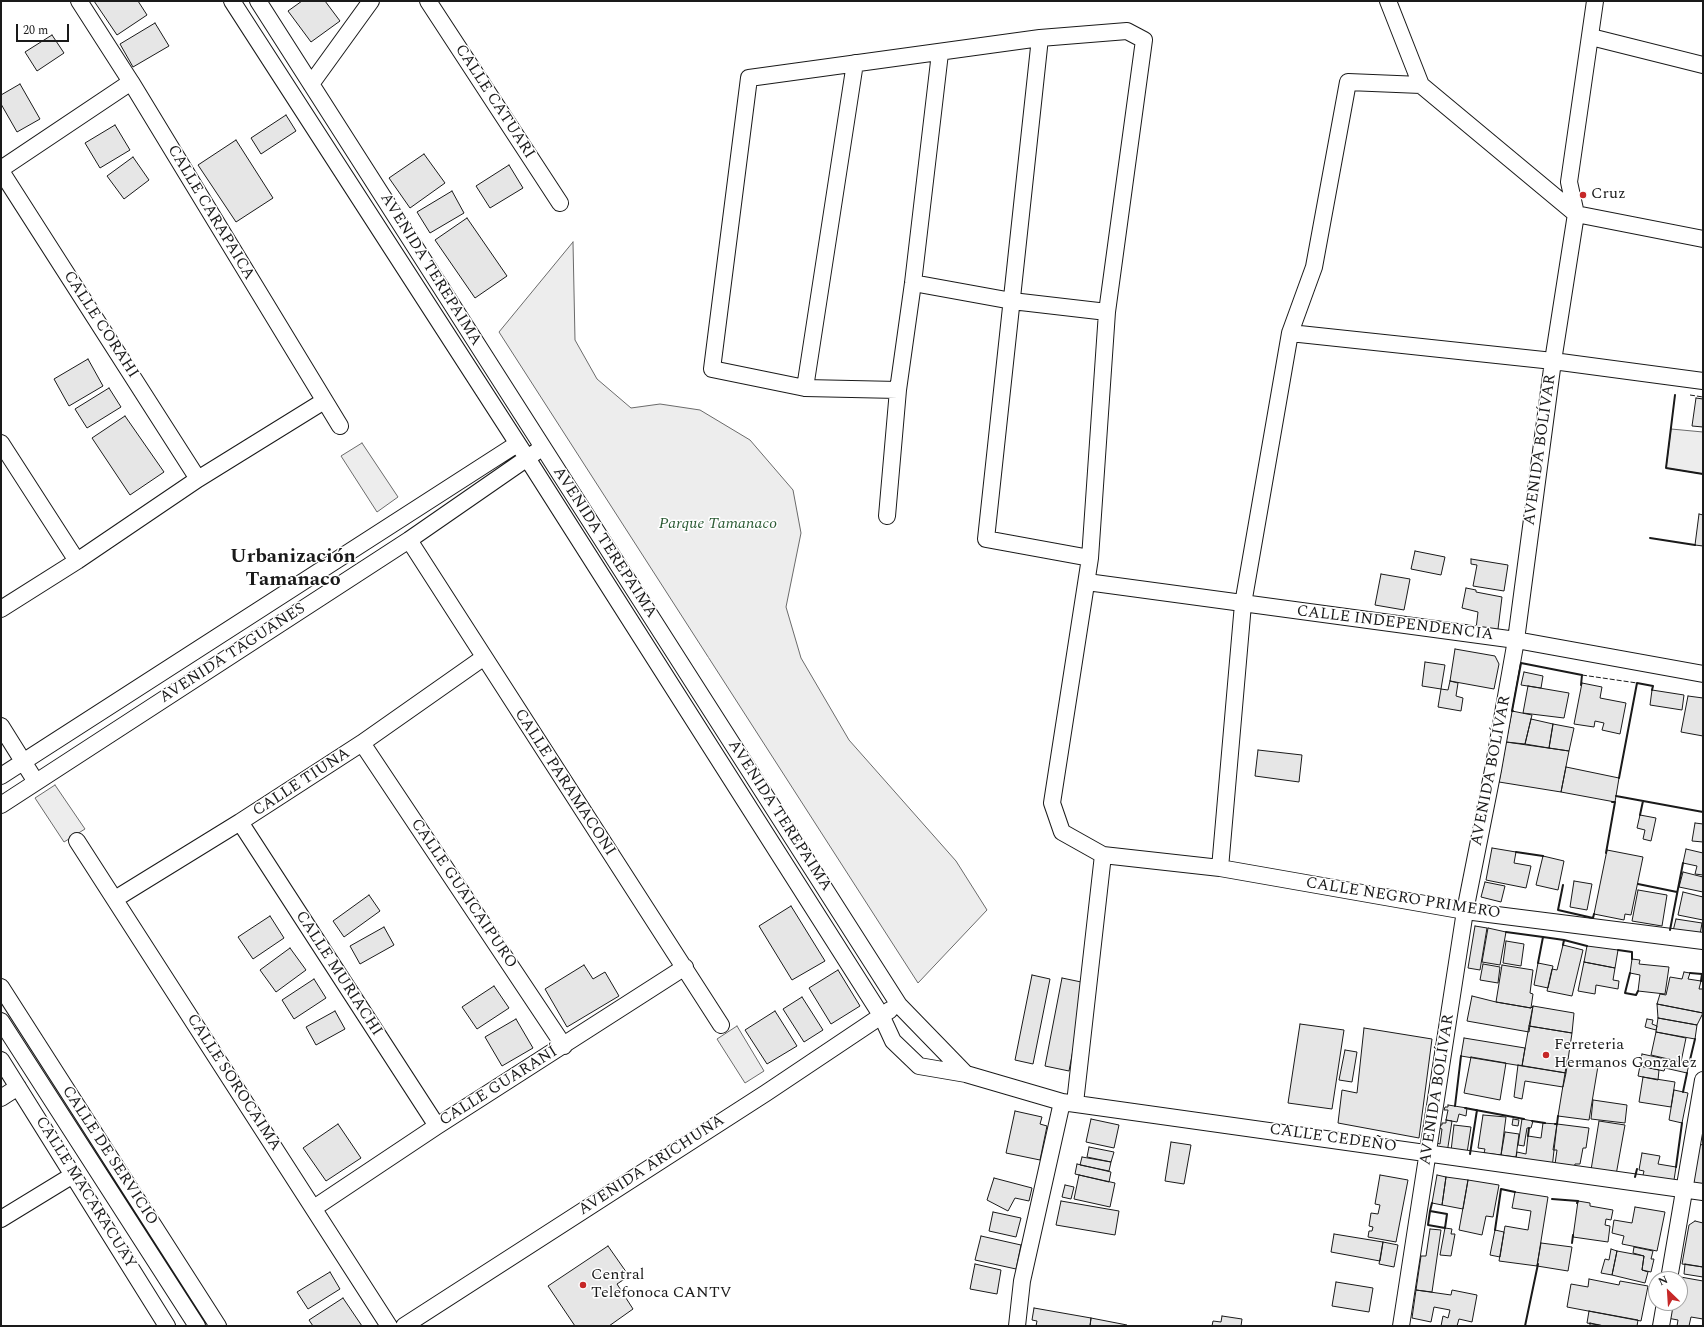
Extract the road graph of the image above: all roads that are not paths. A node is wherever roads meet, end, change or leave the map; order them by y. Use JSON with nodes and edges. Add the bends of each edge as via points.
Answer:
{"nodes":[{"id":1,"x":78,"y":1,"type":"edge"},
{"id":2,"x":232,"y":1,"type":"edge"},
{"id":3,"x":258,"y":1,"type":"edge"},
{"id":4,"x":371,"y":1,"type":"edge"},
{"id":5,"x":428,"y":1,"type":"edge"},
{"id":6,"x":1388,"y":1,"type":"edge"},
{"id":7,"x":1595,"y":1,"type":"edge"},
{"id":8,"x":1591,"y":37,"type":"junction"},
{"id":9,"x":1040,"y":38,"type":"junction"},
{"id":10,"x":940,"y":53,"type":"junction"},
{"id":11,"x":856,"y":63,"type":"junction"},
{"id":12,"x":1703,"y":65,"type":"edge"},
{"id":13,"x":131,"y":82,"type":"junction"},
{"id":14,"x":311,"y":84,"type":"junction"},
{"id":15,"x":1421,"y":84,"type":"junction"},
{"id":16,"x":1,"y":170,"type":"edge"},
{"id":17,"x":560,"y":203,"type":"dead end"},
{"id":18,"x":1576,"y":214,"type":"junction"},
{"id":19,"x":1703,"y":239,"type":"edge"},
{"id":20,"x":913,"y":283,"type":"junction"},
{"id":21,"x":1012,"y":301,"type":"junction"},
{"id":22,"x":1107,"y":312,"type":"junction"},
{"id":23,"x":1290,"y":334,"type":"junction"},
{"id":24,"x":1553,"y":361,"type":"junction"},
{"id":25,"x":1703,"y":381,"type":"edge"},
{"id":26,"x":805,"y":388,"type":"junction"},
{"id":27,"x":898,"y":390,"type":"junction"},
{"id":28,"x":324,"y":401,"type":"junction"},
{"id":29,"x":340,"y":426,"type":"dead end"},
{"id":30,"x":1,"y":443,"type":"edge"},
{"id":31,"x":517,"y":444,"type":"junction"},
{"id":32,"x":543,"y":447,"type":"junction"},
{"id":33,"x":527,"y":458,"type":"junction"},
{"id":34,"x":198,"y":479,"type":"junction"},
{"id":35,"x":887,"y":516,"type":"dead end"},
{"id":36,"x":408,"y":540,"type":"junction"},
{"id":37,"x":1090,"y":558,"type":"junction"},
{"id":38,"x":77,"y":561,"type":"junction"},
{"id":39,"x":1087,"y":582,"type":"junction"},
{"id":40,"x":1243,"y":604,"type":"junction"},
{"id":41,"x":1,"y":609,"type":"edge"},
{"id":42,"x":1516,"y":640,"type":"junction"},
{"id":43,"x":483,"y":658,"type":"junction"},
{"id":44,"x":1703,"y":674,"type":"edge"},
{"id":45,"x":1,"y":726,"type":"edge"},
{"id":46,"x":362,"y":743,"type":"junction"},
{"id":47,"x":23,"y":762,"type":"junction"},
{"id":48,"x":1,"y":776,"type":"edge"},
{"id":49,"x":36,"y":782,"type":"junction"},
{"id":50,"x":1,"y":805,"type":"edge"},
{"id":51,"x":240,"y":822,"type":"junction"},
{"id":52,"x":77,"y":841,"type":"dead end"},
{"id":53,"x":1103,"y":855,"type":"junction"},
{"id":54,"x":1220,"y":868,"type":"junction"},
{"id":55,"x":115,"y":899,"type":"junction"},
{"id":56,"x":1465,"y":911,"type":"junction"},
{"id":57,"x":1703,"y":941,"type":"edge"},
{"id":58,"x":684,"y":967,"type":"junction"},
{"id":59,"x":1,"y":987,"type":"edge"},
{"id":60,"x":899,"y":1005,"type":"junction"},
{"id":61,"x":881,"y":1015,"type":"junction"},
{"id":62,"x":1,"y":1021,"type":"edge"},
{"id":63,"x":721,"y":1025,"type":"dead end"},
{"id":64,"x":564,"y":1046,"type":"junction"},
{"id":65,"x":1,"y":1060,"type":"edge"},
{"id":66,"x":966,"y":1074,"type":"junction"},
{"id":67,"x":1703,"y":1080,"type":"edge"},
{"id":68,"x":18,"y":1087,"type":"junction"},
{"id":69,"x":1,"y":1098,"type":"edge"},
{"id":70,"x":1068,"y":1102,"type":"junction"},
{"id":71,"x":436,"y":1126,"type":"junction"},
{"id":72,"x":1428,"y":1152,"type":"junction"},
{"id":73,"x":73,"y":1175,"type":"junction"},
{"id":74,"x":1683,"y":1188,"type":"junction"},
{"id":75,"x":1703,"y":1192,"type":"edge"},
{"id":76,"x":314,"y":1208,"type":"junction"},
{"id":77,"x":1,"y":1219,"type":"edge"},
{"id":78,"x":1670,"y":1271,"type":"edge"},
{"id":79,"x":1664,"y":1311,"type":"edge"},
{"id":80,"x":167,"y":1326,"type":"edge"},
{"id":81,"x":197,"y":1326,"type":"edge"},
{"id":82,"x":218,"y":1326,"type":"edge"},
{"id":83,"x":389,"y":1326,"type":"edge"},
{"id":84,"x":404,"y":1326,"type":"edge"},
{"id":85,"x":1017,"y":1326,"type":"edge"},
{"id":86,"x":1402,"y":1326,"type":"edge"},
{"id":87,"x":1661,"y":1326,"type":"edge"}],
"edges":[{"from":1,"to":13,"type":"street","name":"CALLE CARAPAICA"},
{"from":2,"to":31,"type":"street","name":"AVENIDA TEREPAIMA"},
{"from":3,"to":14,"type":"street","name":"AVENIDA TEREPAIMA"},
{"from":4,"to":14,"type":"street"},
{"from":5,"to":17,"type":"street","name":"CALLE CATUARI"},
{"from":6,"to":15,"type":"street"},
{"from":7,"to":8,"type":"street"},
{"from":8,"to":12,"type":"street"},
{"from":8,"to":18,"type":"street","via":[[1569,182]]},
{"from":9,"to":10,"type":"street"},
{"from":9,"to":21,"type":"street"},
{"from":9,"to":22,"type":"street","via":[[1127,31],[1144,40]]},
{"from":10,"to":11,"type":"street"},
{"from":10,"to":20,"type":"street"},
{"from":11,"to":26,"type":"street"},
{"from":11,"to":26,"type":"street","via":[[749,78],[712,369]]},
{"from":13,"to":16,"type":"street"},
{"from":13,"to":28,"type":"street","name":"CALLE CARAPAICA"},
{"from":14,"to":32,"type":"street","name":"AVENIDA TEREPAIMA"},
{"from":15,"to":18,"type":"street"},
{"from":15,"to":23,"type":"street","via":[[1348,82],[1314,268]]},
{"from":16,"to":34,"type":"street","name":"CALLE CORAHI"},
{"from":18,"to":19,"type":"street"},
{"from":18,"to":24,"type":"street","name":"AVENIDA BOLÍVAR"},
{"from":20,"to":21,"type":"street"},
{"from":20,"to":27,"type":"street"},
{"from":21,"to":22,"type":"street"},
{"from":21,"to":37,"type":"street","via":[[986,539]]},
{"from":22,"to":37,"type":"street"},
{"from":23,"to":24,"type":"street"},
{"from":23,"to":40,"type":"street"},
{"from":24,"to":25,"type":"street"},
{"from":24,"to":42,"type":"street","name":"AVENIDA BOLÍVAR"},
{"from":26,"to":27,"type":"street"},
{"from":27,"to":35,"type":"street"},
{"from":28,"to":29,"type":"street","name":"CALLE CARAPAICA"},
{"from":28,"to":34,"type":"street"},
{"from":30,"to":38,"type":"street"},
{"from":31,"to":33,"type":"street","name":"AVENIDA TEREPAIMA"},
{"from":31,"to":47,"type":"street","name":"AVENIDA TAGUANES"},
{"from":32,"to":33,"type":"street","name":"AVENIDA TAGUANES"},
{"from":32,"to":60,"type":"street","name":"AVENIDA TEREPAIMA"},
{"from":33,"to":36,"type":"street","name":"AVENIDA TAGUANES"},
{"from":33,"to":61,"type":"street","name":"AVENIDA TEREPAIMA"},
{"from":34,"to":38,"type":"street"},
{"from":36,"to":43,"type":"street","name":"CALLE PARAMACONI"},
{"from":36,"to":49,"type":"street","name":"AVENIDA TAGUANES"},
{"from":37,"to":39,"type":"street"},
{"from":38,"to":41,"type":"street"},
{"from":39,"to":40,"type":"street","name":"CALLE INDEPENDENCIA"},
{"from":39,"to":53,"type":"street","via":[[1052,803],[1062,832]]},
{"from":40,"to":42,"type":"street","name":"CALLE INDEPENDENCIA"},
{"from":40,"to":54,"type":"street"},
{"from":42,"to":44,"type":"street","name":"CALLE INDEPENDENCIA"},
{"from":42,"to":56,"type":"street","name":"AVENIDA BOLÍVAR"},
{"from":43,"to":46,"type":"street","name":"CALLE TIUNA"},
{"from":43,"to":58,"type":"street","name":"CALLE PARAMACONI"},
{"from":45,"to":47,"type":"street"},
{"from":46,"to":51,"type":"street","name":"CALLE TIUNA"},
{"from":46,"to":64,"type":"street","name":"CALLE GUAICAIPURO"},
{"from":47,"to":48,"type":"street","name":"AVENIDA TAGUANES"},
{"from":47,"to":49,"type":"street"},
{"from":49,"to":50,"type":"street","name":"AVENIDA TAGUANES"},
{"from":51,"to":55,"type":"street","name":"CALLE TIUNA"},
{"from":51,"to":71,"type":"street","name":"CALLE MURIACHI"},
{"from":52,"to":55,"type":"street","name":"CALLE SOROCAIMA"},
{"from":53,"to":54,"type":"street","name":"CALLE NEGRO PRIMERO"},
{"from":53,"to":70,"type":"street"},
{"from":54,"to":56,"type":"street","name":"CALLE NEGRO PRIMERO"},
{"from":55,"to":76,"type":"street","name":"CALLE SOROCAIMA"},
{"from":56,"to":57,"type":"street","name":"CALLE NEGRO PRIMERO"},
{"from":56,"to":72,"type":"street","name":"AVENIDA BOLÍVAR"},
{"from":58,"to":63,"type":"street","name":"CALLE PARAMACONI"},
{"from":58,"to":64,"type":"street","name":"CALLE GUARANÍ"},
{"from":59,"to":82,"type":"street","name":"CALLE DE SERVICIO"},
{"from":60,"to":61,"type":"street","name":"AVENIDA ARICHUNA"},
{"from":60,"to":66,"type":"street","name":"AVENIDA TEREPAIMA"},
{"from":61,"to":66,"type":"street","name":"AVENIDA TEREPAIMA","via":[[893,1041],[919,1066]]},
{"from":61,"to":84,"type":"street","name":"AVENIDA ARICHUNA","via":[[760,1097]]},
{"from":62,"to":81,"type":"street","name":"CALLE MACARACUAY"},
{"from":64,"to":71,"type":"street","name":"CALLE GUARANÍ"},
{"from":65,"to":68,"type":"street","name":"CALLE MACARACUAY"},
{"from":66,"to":70,"type":"street","name":"CALLE CEDEÑO"},
{"from":67,"to":74,"type":"street"},
{"from":68,"to":69,"type":"street"},
{"from":68,"to":73,"type":"street","name":"CALLE MACARACUAY"},
{"from":70,"to":72,"type":"street","name":"CALLE CEDEÑO"},
{"from":70,"to":85,"type":"street","via":[[1022,1281]]},
{"from":71,"to":76,"type":"street","name":"CALLE GUARANÍ"},
{"from":72,"to":74,"type":"street","name":"CALLE CEDEÑO"},
{"from":72,"to":86,"type":"street","name":"AVENIDA BOLÍVAR"},
{"from":73,"to":77,"type":"street"},
{"from":73,"to":80,"type":"street","name":"CALLE MACARACUAY"},
{"from":74,"to":75,"type":"street","name":"CALLE CEDEÑO"},
{"from":74,"to":78,"type":"street"},
{"from":76,"to":83,"type":"street","name":"CALLE SOROCAIMA"},
{"from":79,"to":87,"type":"street"}]}
